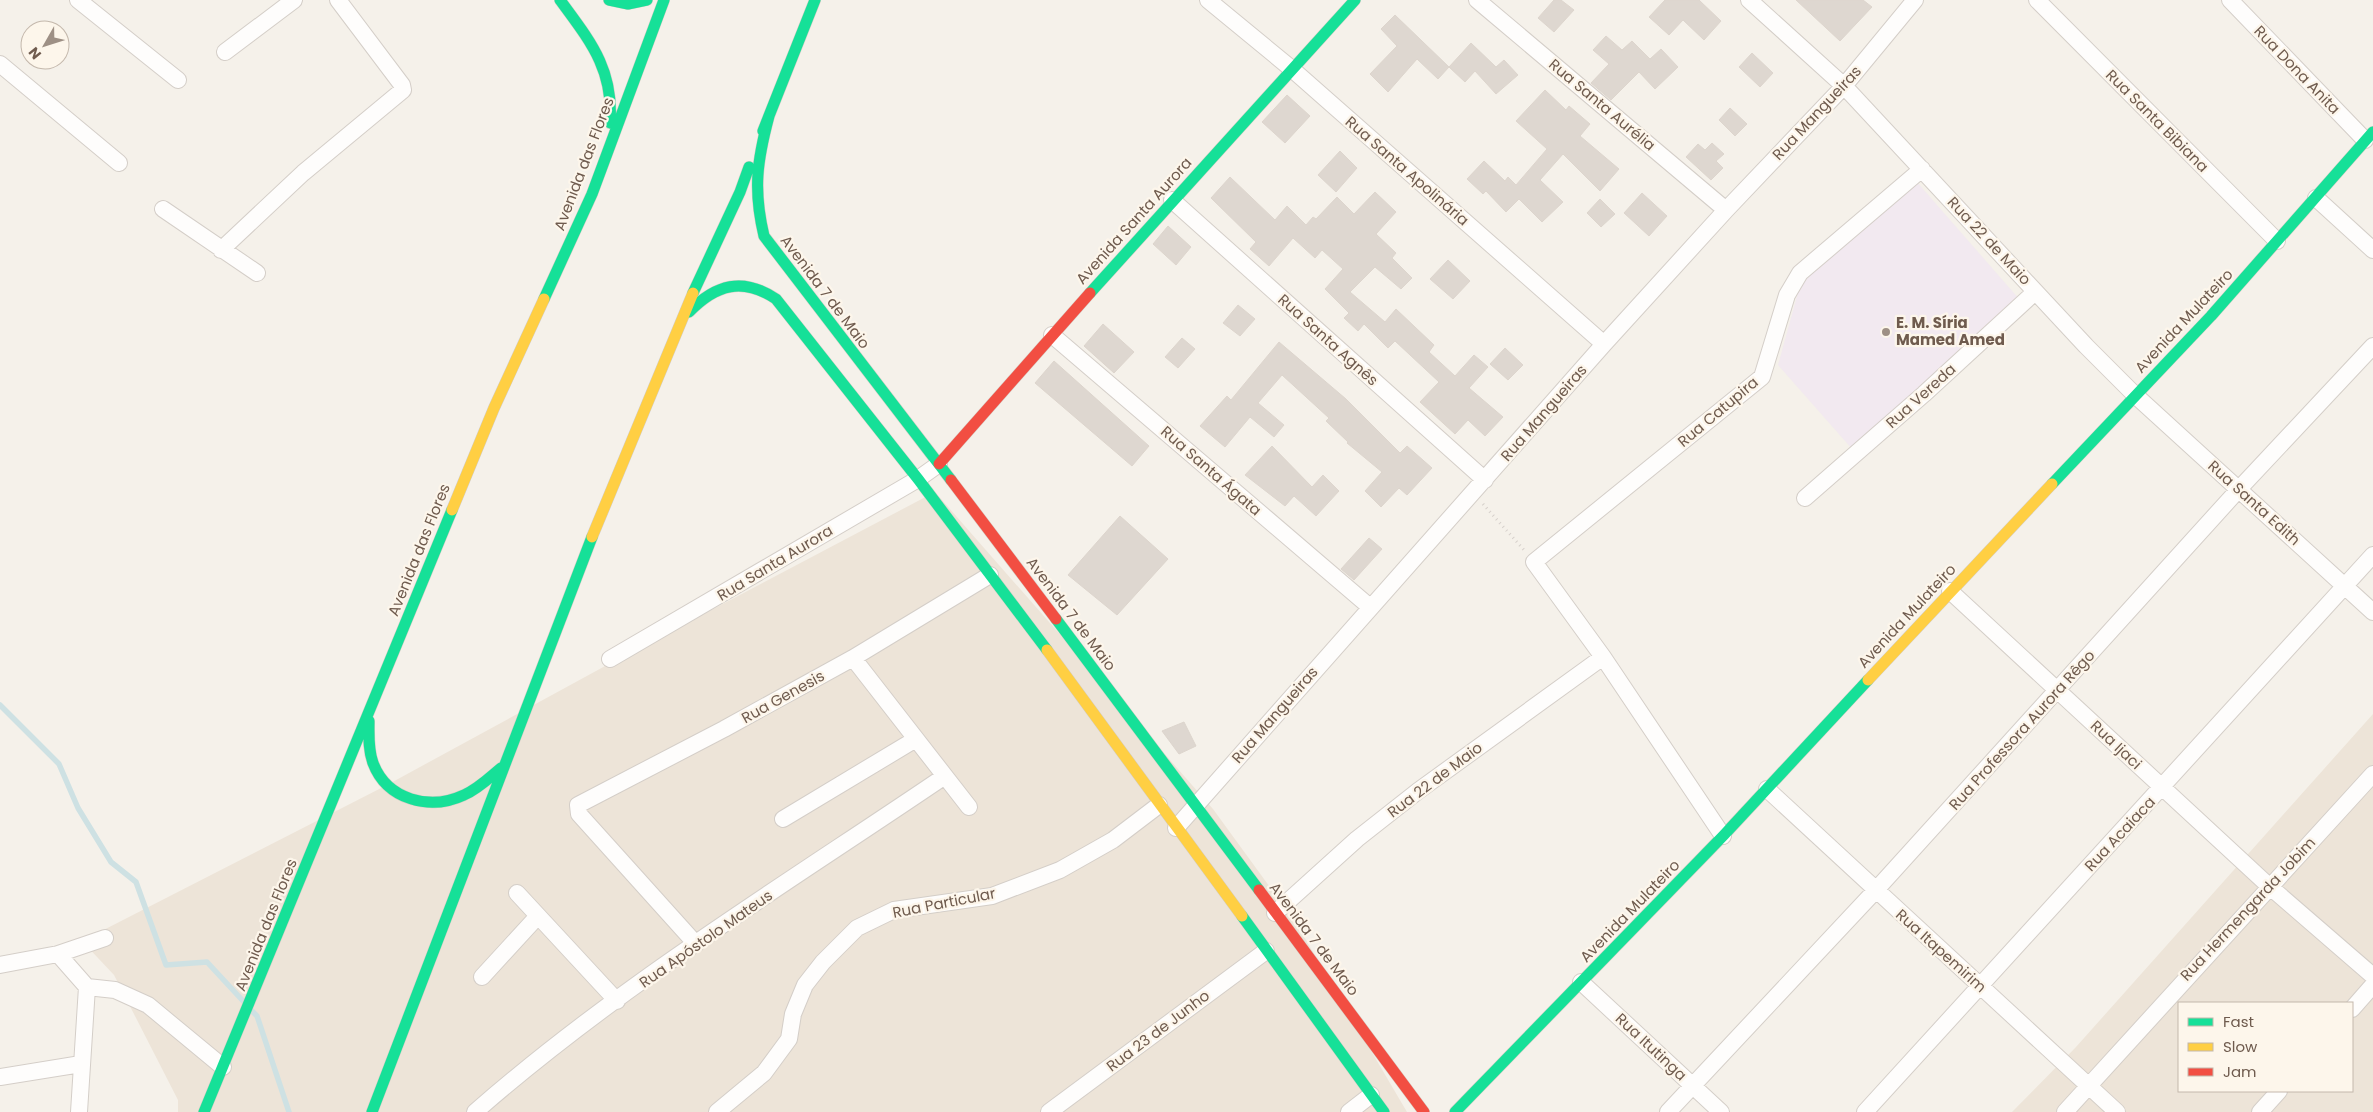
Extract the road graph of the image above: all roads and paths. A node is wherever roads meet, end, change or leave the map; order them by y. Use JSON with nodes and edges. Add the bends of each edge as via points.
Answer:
{"nodes":[{"id":1,"x":78,"y":0,"type":"edge"},
{"id":2,"x":294,"y":0,"type":"edge"},
{"id":3,"x":338,"y":0,"type":"edge"},
{"id":4,"x":560,"y":0,"type":"edge"},
{"id":5,"x":609,"y":0,"type":"edge"},
{"id":6,"x":647,"y":0,"type":"edge"},
{"id":7,"x":664,"y":0,"type":"edge"},
{"id":8,"x":815,"y":0,"type":"edge"},
{"id":9,"x":1208,"y":0,"type":"edge"},
{"id":10,"x":1355,"y":0,"type":"edge"},
{"id":11,"x":1477,"y":0,"type":"edge"},
{"id":12,"x":1749,"y":0,"type":"edge"},
{"id":13,"x":1915,"y":0,"type":"edge"},
{"id":14,"x":2037,"y":0,"type":"edge"},
{"id":15,"x":2230,"y":0,"type":"edge"},
{"id":16,"x":225,"y":52,"type":"dead end"},
{"id":17,"x":0,"y":64,"type":"edge"},
{"id":18,"x":1293,"y":70,"type":"junction"},
{"id":19,"x":178,"y":80,"type":"dead end"},
{"id":20,"x":1844,"y":86,"type":"junction"},
{"id":21,"x":768,"y":116,"type":"junction"},
{"id":22,"x":2369,"y":136,"type":"edge"},
{"id":23,"x":119,"y":163,"type":"dead end"},
{"id":24,"x":1922,"y":169,"type":"junction"},
{"id":25,"x":592,"y":194,"type":"junction"},
{"id":26,"x":2316,"y":198,"type":"junction"},
{"id":27,"x":1172,"y":200,"type":"junction"},
{"id":28,"x":163,"y":210,"type":"dead end"},
{"id":29,"x":1726,"y":210,"type":"junction"},
{"id":30,"x":2277,"y":241,"type":"junction"},
{"id":31,"x":221,"y":250,"type":"junction"},
{"id":32,"x":2373,"y":250,"type":"edge"},
{"id":33,"x":257,"y":273,"type":"dead end"},
{"id":34,"x":2035,"y":292,"type":"junction"},
{"id":35,"x":677,"y":327,"type":"junction"},
{"id":36,"x":1052,"y":335,"type":"junction"},
{"id":37,"x":1604,"y":344,"type":"junction"},
{"id":38,"x":2373,"y":346,"type":"edge"},
{"id":39,"x":2135,"y":395,"type":"junction"},
{"id":40,"x":939,"y":464,"type":"junction"},
{"id":41,"x":918,"y":479,"type":"junction"},
{"id":42,"x":1485,"y":480,"type":"junction"},
{"id":43,"x":2239,"y":490,"type":"junction"},
{"id":44,"x":1472,"y":492,"type":"junction"},
{"id":45,"x":1805,"y":498,"type":"dead end"},
{"id":46,"x":2373,"y":555,"type":"edge"},
{"id":47,"x":1534,"y":562,"type":"junction"},
{"id":48,"x":990,"y":575,"type":"junction"},
{"id":49,"x":2345,"y":586,"type":"junction"},
{"id":50,"x":1950,"y":591,"type":"junction"},
{"id":51,"x":1370,"y":607,"type":"junction"},
{"id":52,"x":2373,"y":612,"type":"edge"},
{"id":53,"x":1603,"y":657,"type":"junction"},
{"id":54,"x":853,"y":658,"type":"junction"},
{"id":55,"x":610,"y":659,"type":"dead end"},
{"id":56,"x":2058,"y":691,"type":"junction"},
{"id":57,"x":368,"y":714,"type":"junction"},
{"id":58,"x":916,"y":739,"type":"junction"},
{"id":59,"x":503,"y":767,"type":"junction"},
{"id":60,"x":2373,"y":774,"type":"edge"},
{"id":61,"x":945,"y":776,"type":"junction"},
{"id":62,"x":2162,"y":788,"type":"junction"},
{"id":63,"x":1767,"y":789,"type":"junction"},
{"id":64,"x":1159,"y":805,"type":"junction"},
{"id":65,"x":1196,"y":806,"type":"junction"},
{"id":66,"x":969,"y":807,"type":"dead end"},
{"id":67,"x":783,"y":819,"type":"dead end"},
{"id":68,"x":1176,"y":828,"type":"junction"},
{"id":69,"x":1723,"y":836,"type":"junction"},
{"id":70,"x":2269,"y":886,"type":"junction"},
{"id":71,"x":1876,"y":891,"type":"junction"},
{"id":72,"x":517,"y":893,"type":"dead end"},
{"id":73,"x":1275,"y":913,"type":"junction"},
{"id":74,"x":538,"y":917,"type":"junction"},
{"id":75,"x":105,"y":938,"type":"dead end"},
{"id":76,"x":696,"y":944,"type":"junction"},
{"id":77,"x":1266,"y":951,"type":"junction"},
{"id":78,"x":58,"y":954,"type":"junction"},
{"id":79,"x":0,"y":965,"type":"edge"},
{"id":80,"x":2373,"y":976,"type":"edge"},
{"id":81,"x":482,"y":977,"type":"dead end"},
{"id":82,"x":1581,"y":982,"type":"junction"},
{"id":83,"x":2373,"y":985,"type":"edge"},
{"id":84,"x":1980,"y":986,"type":"junction"},
{"id":85,"x":87,"y":987,"type":"junction"},
{"id":86,"x":616,"y":1001,"type":"junction"},
{"id":87,"x":2353,"y":1007,"type":"edge"},
{"id":88,"x":81,"y":1064,"type":"junction"},
{"id":89,"x":224,"y":1066,"type":"junction"},
{"id":90,"x":0,"y":1077,"type":"edge"},
{"id":91,"x":1694,"y":1087,"type":"junction"},
{"id":92,"x":2088,"y":1087,"type":"junction"},
{"id":93,"x":2277,"y":1092,"type":"edge"},
{"id":94,"x":1371,"y":1095,"type":"junction"},
{"id":95,"x":79,"y":1112,"type":"edge"},
{"id":96,"x":204,"y":1112,"type":"edge"},
{"id":97,"x":372,"y":1112,"type":"edge"},
{"id":98,"x":476,"y":1112,"type":"edge"},
{"id":99,"x":717,"y":1112,"type":"edge"},
{"id":100,"x":1049,"y":1112,"type":"edge"},
{"id":101,"x":1349,"y":1112,"type":"edge"},
{"id":102,"x":1384,"y":1112,"type":"edge"},
{"id":103,"x":1424,"y":1112,"type":"edge"},
{"id":104,"x":1454,"y":1112,"type":"edge"},
{"id":105,"x":1668,"y":1112,"type":"edge"},
{"id":106,"x":1721,"y":1112,"type":"edge"},
{"id":107,"x":1865,"y":1112,"type":"edge"},
{"id":108,"x":2064,"y":1112,"type":"edge"},
{"id":109,"x":2116,"y":1112,"type":"edge"},
{"id":110,"x":2260,"y":1112,"type":"edge"}],
"edges":[{"from":1,"to":19,"type":"street"},
{"from":2,"to":16,"type":"street"},
{"from":3,"to":31,"type":"street","via":[[403,90],[303,173]]},
{"from":4,"to":25,"type":"main road","via":[[603,62],[611,92],[609,129]]},
{"from":5,"to":6,"type":"main road","via":[[618,5],[635,5]]},
{"from":7,"to":25,"type":"main road","name":"Avenida das Flores"},
{"from":8,"to":21,"type":"main road"},
{"from":9,"to":18,"type":"street","name":"Rua Santa Apolinária"},
{"from":10,"to":18,"type":"main road","name":"Avenida Santa Aurora"},
{"from":11,"to":29,"type":"street","name":"Rua Santa Aurélia"},
{"from":12,"to":20,"type":"street"},
{"from":13,"to":20,"type":"street","name":"Rua Mangueiras"},
{"from":14,"to":30,"type":"street","name":"Rua Santa Bibiana"},
{"from":15,"to":22,"type":"street","name":"Rua Dona Anita"},
{"from":17,"to":23,"type":"street"},
{"from":18,"to":27,"type":"main road","name":"Avenida Santa Aurora"},
{"from":18,"to":37,"type":"street","name":"Rua Santa Apolinária"},
{"from":20,"to":24,"type":"street","name":"Rua 22 de Maio"},
{"from":20,"to":29,"type":"street","name":"Rua Mangueiras"},
{"from":21,"to":35,"type":"main road","via":[[740,192]]},
{"from":21,"to":40,"type":"main road","name":"Avenida 7 de Maio","via":[[754,186],[764,236]]},
{"from":22,"to":26,"type":"main road","name":"Avenida Mulateiro"},
{"from":24,"to":34,"type":"street","name":"Rua 22 de Maio"},
{"from":24,"to":47,"type":"street","name":"Rua Catupira","via":[[1793,281],[1762,377]]},
{"from":25,"to":57,"type":"main road","name":"Avenida das Flores","via":[[490,417]]},
{"from":26,"to":30,"type":"main road","name":"Avenida Mulateiro"},
{"from":26,"to":32,"type":"street"},
{"from":27,"to":36,"type":"main road","name":"Avenida Santa Aurora"},
{"from":27,"to":42,"type":"street","name":"Rua Santa Agnês"},
{"from":28,"to":31,"type":"street"},
{"from":29,"to":37,"type":"street","name":"Rua Mangueiras"},
{"from":30,"to":39,"type":"main road","name":"Avenida Mulateiro"},
{"from":31,"to":33,"type":"street"},
{"from":34,"to":39,"type":"street","name":"Rua 22 de Maio"},
{"from":34,"to":45,"type":"street","name":"Rua Vereda"},
{"from":35,"to":41,"type":"main road","via":[[712,291],[737,284],[766,291],[776,299]]},
{"from":35,"to":59,"type":"main road"},
{"from":36,"to":40,"type":"main road","name":"Avenida Santa Aurora"},
{"from":36,"to":51,"type":"street","name":"Rua Santa Ágata"},
{"from":37,"to":42,"type":"street","name":"Rua Mangueiras"},
{"from":38,"to":43,"type":"street","name":"Rua Professora Aurora Rêgo"},
{"from":39,"to":43,"type":"street","name":"Rua Santa Edith"},
{"from":39,"to":50,"type":"main road","name":"Avenida Mulateiro"},
{"from":40,"to":41,"type":"street","name":"Rua Santa Aurora"},
{"from":40,"to":65,"type":"main road","name":"Avenida 7 de Maio"},
{"from":41,"to":48,"type":"main road"},
{"from":41,"to":55,"type":"street","name":"Rua Santa Aurora"},
{"from":42,"to":44,"type":"street","name":"Rua Mangueiras"},
{"from":43,"to":49,"type":"street","name":"Rua Santa Edith"},
{"from":43,"to":56,"type":"street","name":"Rua Professora Aurora Rêgo"},
{"from":44,"to":47,"type":"path"},
{"from":44,"to":51,"type":"street","name":"Rua Mangueiras"},
{"from":46,"to":49,"type":"street","name":"Rua Acaiaca"},
{"from":47,"to":53,"type":"street"},
{"from":48,"to":54,"type":"street","name":"Rua Genesis"},
{"from":48,"to":64,"type":"main road"},
{"from":49,"to":52,"type":"street","name":"Rua Santa Edith"},
{"from":49,"to":62,"type":"street","name":"Rua Acaiaca"},
{"from":50,"to":56,"type":"street","name":"Rua Ijaci"},
{"from":50,"to":63,"type":"main road","name":"Avenida Mulateiro"},
{"from":51,"to":65,"type":"street","name":"Rua Mangueiras"},
{"from":53,"to":69,"type":"street"},
{"from":53,"to":73,"type":"street","name":"Rua 22 de Maio","via":[[1418,791],[1357,839]]},
{"from":54,"to":58,"type":"street"},
{"from":54,"to":76,"type":"street","name":"Rua Genesis","via":[[578,805],[579,814]]},
{"from":56,"to":62,"type":"street","name":"Rua Ijaci"},
{"from":56,"to":71,"type":"street","name":"Rua Professora Aurora Rêgo"},
{"from":57,"to":59,"type":"main road","via":[[370,750],[376,769],[387,785],[402,797],[419,804],[457,798],[476,789]]},
{"from":57,"to":89,"type":"main road","name":"Avenida das Flores"},
{"from":58,"to":61,"type":"street"},
{"from":58,"to":67,"type":"street"},
{"from":59,"to":97,"type":"main road"},
{"from":60,"to":70,"type":"street","name":"Rua Hermengarda Jobim"},
{"from":61,"to":66,"type":"street"},
{"from":61,"to":76,"type":"street","name":"Rua Apóstolo Mateus"},
{"from":62,"to":70,"type":"street","name":"Rua Ijaci"},
{"from":62,"to":84,"type":"street","name":"Rua Acaiaca"},
{"from":63,"to":69,"type":"main road","name":"Avenida Mulateiro"},
{"from":63,"to":71,"type":"street","name":"Rua Itapemirim"},
{"from":64,"to":68,"type":"main road"},
{"from":64,"to":99,"type":"street","name":"Rua Particular","via":[[1113,840],[1060,870],[992,896],[894,910],[857,928],[822,962],[805,986],[793,1014],[789,1039],[764,1073]]},
{"from":65,"to":68,"type":"street","name":"Rua Mangueiras"},
{"from":65,"to":73,"type":"main road","name":"Avenida 7 de Maio"},
{"from":68,"to":77,"type":"main road"},
{"from":69,"to":82,"type":"main road","name":"Avenida Mulateiro"},
{"from":70,"to":80,"type":"street","name":"Rua Ijaci"},
{"from":70,"to":92,"type":"street","name":"Rua Hermengarda Jobim"},
{"from":71,"to":84,"type":"street","name":"Rua Itapemirim"},
{"from":71,"to":91,"type":"street","name":"Rua Professora Aurora Rêgo"},
{"from":72,"to":74,"type":"street"},
{"from":73,"to":103,"type":"main road","name":"Avenida 7 de Maio"},
{"from":74,"to":81,"type":"street"},
{"from":74,"to":86,"type":"street"},
{"from":75,"to":78,"type":"street"},
{"from":76,"to":86,"type":"street","name":"Rua Apóstolo Mateus"},
{"from":77,"to":94,"type":"main road"},
{"from":77,"to":100,"type":"street","name":"Rua 23 de Junho"},
{"from":78,"to":79,"type":"street"},
{"from":78,"to":85,"type":"street"},
{"from":82,"to":91,"type":"street","name":"Rua Itutinga"},
{"from":82,"to":104,"type":"main road","name":"Avenida Mulateiro"},
{"from":83,"to":87,"type":"street"},
{"from":84,"to":92,"type":"street","name":"Rua Itapemirim"},
{"from":84,"to":107,"type":"street","name":"Rua Acaiaca"},
{"from":85,"to":88,"type":"street"},
{"from":85,"to":89,"type":"street","via":[[115,990],[148,1005]]},
{"from":86,"to":98,"type":"street","name":"Rua Apóstolo Mateus","via":[[561,1040]]},
{"from":88,"to":90,"type":"street"},
{"from":88,"to":95,"type":"street"},
{"from":89,"to":96,"type":"main road","name":"Avenida das Flores"},
{"from":91,"to":105,"type":"street","name":"Rua Professora Aurora Rêgo"},
{"from":91,"to":106,"type":"street","name":"Rua Itutinga"},
{"from":92,"to":108,"type":"street","name":"Rua Hermengarda Jobim"},
{"from":92,"to":109,"type":"street","name":"Rua Itapemirim"},
{"from":93,"to":110,"type":"street"},
{"from":94,"to":101,"type":"street"},
{"from":94,"to":102,"type":"main road"}]}
